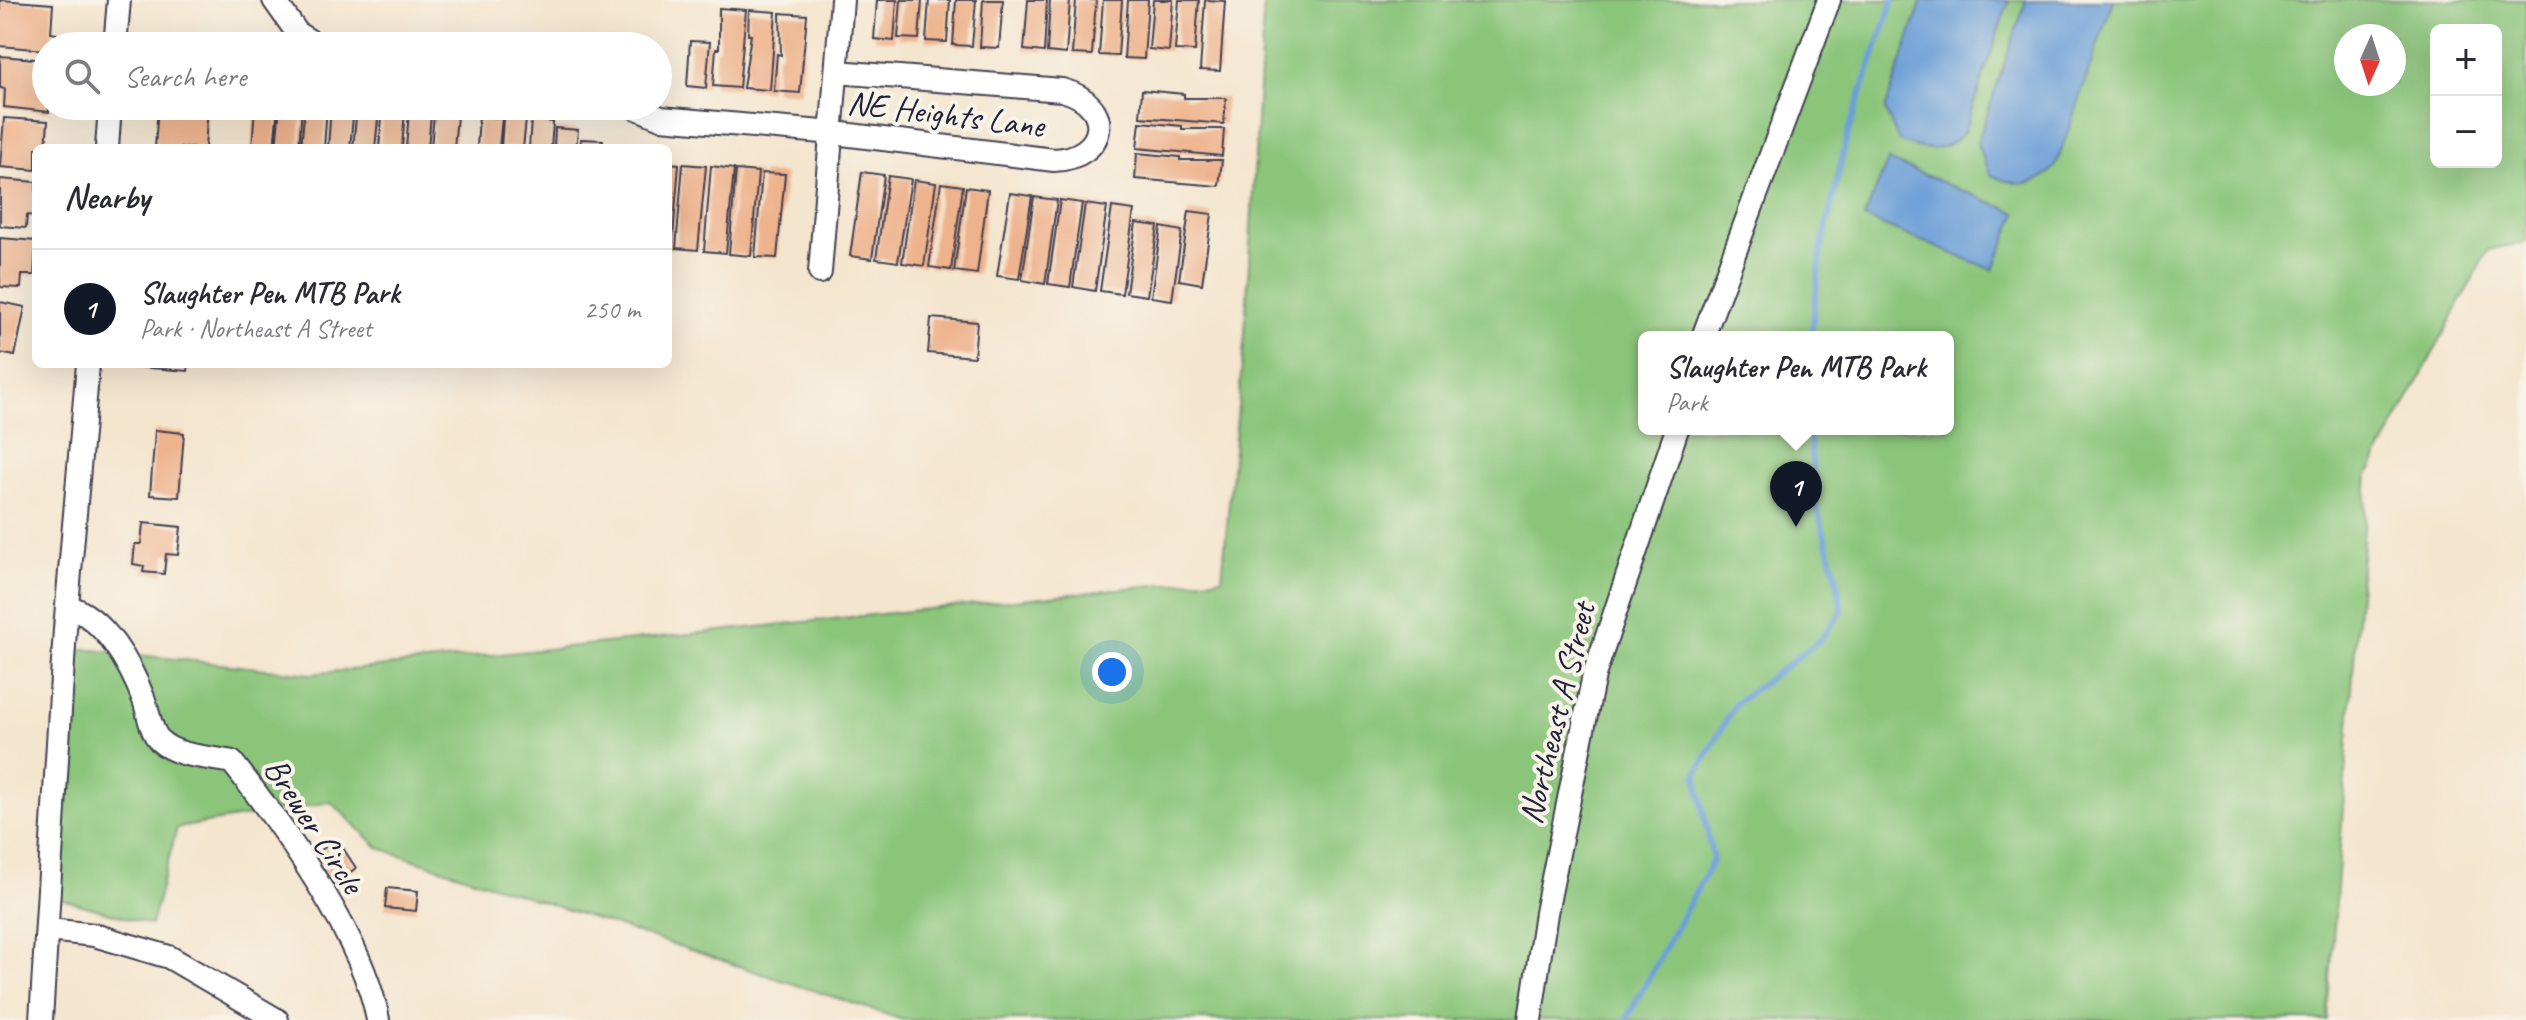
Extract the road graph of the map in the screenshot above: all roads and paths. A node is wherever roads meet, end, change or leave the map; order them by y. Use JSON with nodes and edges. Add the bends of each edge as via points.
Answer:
{"nodes":[{"id":1,"x":119,"y":0,"type":"edge"},
{"id":2,"x":274,"y":0,"type":"edge"},
{"id":3,"x":842,"y":0,"type":"edge"},
{"id":4,"x":1829,"y":0,"type":"edge"},
{"id":5,"x":116,"y":32,"type":"edge"},
{"id":6,"x":297,"y":32,"type":"edge"},
{"id":7,"x":837,"y":72,"type":"junction"},
{"id":8,"x":672,"y":119,"type":"edge"},
{"id":9,"x":109,"y":120,"type":"edge"},
{"id":10,"x":834,"y":133,"type":"junction"},
{"id":11,"x":107,"y":144,"type":"edge"},
{"id":12,"x":820,"y":272,"type":"dead end"},
{"id":13,"x":1705,"y":331,"type":"edge"},
{"id":14,"x":88,"y":368,"type":"edge"},
{"id":15,"x":1675,"y":435,"type":"edge"},
{"id":16,"x":67,"y":606,"type":"junction"},
{"id":17,"x":49,"y":930,"type":"junction"},
{"id":18,"x":41,"y":1020,"type":"edge"},
{"id":19,"x":277,"y":1020,"type":"edge"},
{"id":20,"x":378,"y":1020,"type":"edge"},
{"id":21,"x":1530,"y":1020,"type":"edge"}],
"edges":[{"from":1,"to":5,"type":"street"},
{"from":2,"to":6,"type":"street"},
{"from":3,"to":7,"type":"street"},
{"from":4,"to":13,"type":"street"},
{"from":7,"to":10,"type":"street"},
{"from":7,"to":10,"type":"street","name":"NE Heights Lane","via":[[1062,90],[1091,103],[1098,128],[1089,150],[1054,160]]},
{"from":8,"to":10,"type":"street","name":"NE Heights Lane"},
{"from":9,"to":11,"type":"street"},
{"from":10,"to":12,"type":"street"},
{"from":14,"to":16,"type":"street"},
{"from":15,"to":21,"type":"street","name":"Northeast A Street","via":[[1594,675],[1559,839]]},
{"from":16,"to":17,"type":"street"},
{"from":16,"to":20,"type":"street","name":"Brewer Circle","via":[[82,610],[130,665],[160,741],[174,750],[232,762],[263,803],[336,919],[374,998]]},
{"from":17,"to":18,"type":"street"},
{"from":17,"to":19,"type":"street","via":[[94,935],[169,957]]}]}
